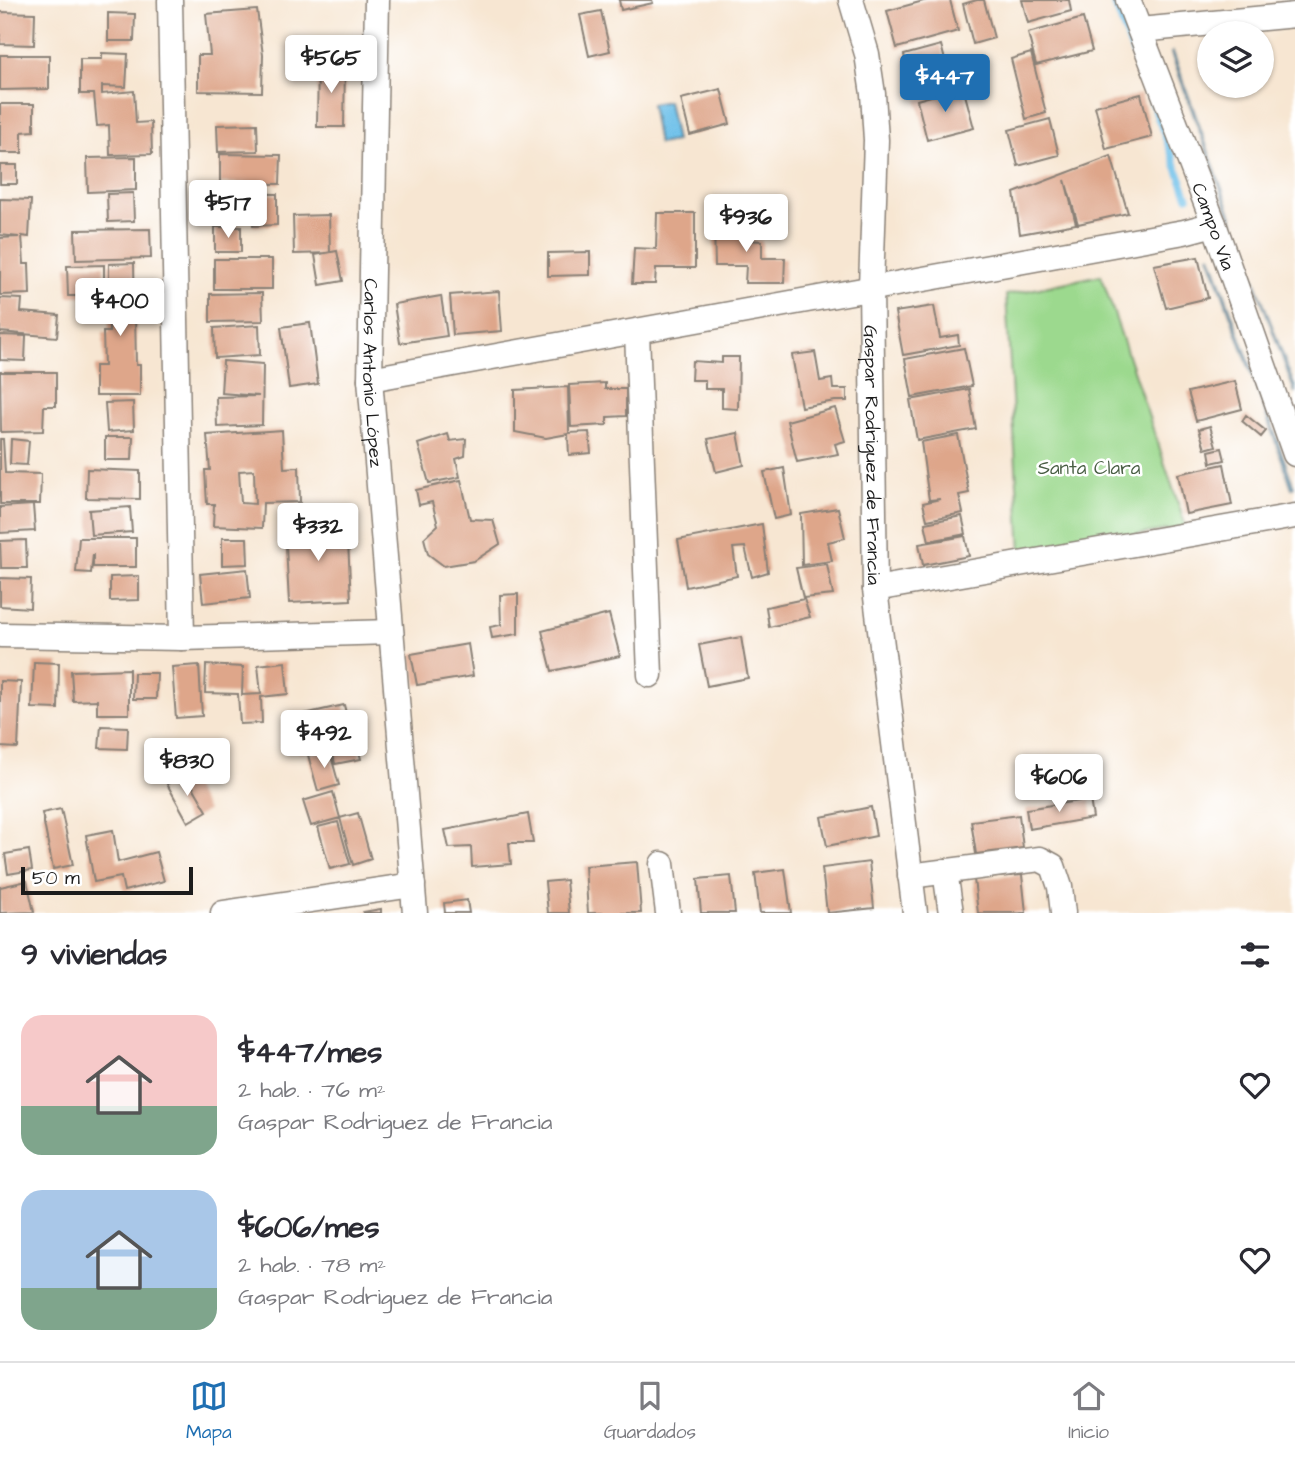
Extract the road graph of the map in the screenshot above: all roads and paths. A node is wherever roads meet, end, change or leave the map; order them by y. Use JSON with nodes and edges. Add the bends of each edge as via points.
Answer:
{"nodes":[{"id":1,"x":170,"y":0,"type":"edge"},
{"id":2,"x":377,"y":0,"type":"edge"},
{"id":3,"x":851,"y":0,"type":"edge"},
{"id":4,"x":1128,"y":0,"type":"edge"},
{"id":5,"x":1295,"y":15,"type":"edge"},
{"id":6,"x":1140,"y":30,"type":"junction"},
{"id":7,"x":1214,"y":224,"type":"junction"},
{"id":8,"x":871,"y":287,"type":"junction"},
{"id":9,"x":637,"y":332,"type":"junction"},
{"id":10,"x":370,"y":379,"type":"junction"},
{"id":11,"x":1295,"y":454,"type":"edge"},
{"id":12,"x":1295,"y":516,"type":"edge"},
{"id":13,"x":875,"y":589,"type":"junction"},
{"id":14,"x":391,"y":632,"type":"junction"},
{"id":15,"x":0,"y":635,"type":"edge"},
{"id":16,"x":182,"y":638,"type":"junction"},
{"id":17,"x":650,"y":675,"type":"dead end"},
{"id":18,"x":662,"y":864,"type":"dead end"},
{"id":19,"x":945,"y":871,"type":"junction"},
{"id":20,"x":911,"y":876,"type":"junction"},
{"id":21,"x":413,"y":885,"type":"junction"},
{"id":22,"x":223,"y":913,"type":"edge"},
{"id":23,"x":415,"y":913,"type":"edge"},
{"id":24,"x":668,"y":913,"type":"edge"},
{"id":25,"x":915,"y":913,"type":"edge"},
{"id":26,"x":951,"y":913,"type":"edge"},
{"id":27,"x":1063,"y":913,"type":"edge"}],
"edges":[{"from":1,"to":16,"type":"street"},
{"from":2,"to":10,"type":"street","name":"Carlos Antonio López"},
{"from":3,"to":8,"type":"street","name":"Gaspar Rodriguez de Francia","via":[[873,94]]},
{"from":4,"to":6,"type":"street","name":"Campo Via"},
{"from":5,"to":6,"type":"street"},
{"from":6,"to":7,"type":"street","name":"Campo Via"},
{"from":7,"to":8,"type":"street"},
{"from":7,"to":11,"type":"street","name":"Campo Via"},
{"from":8,"to":9,"type":"street"},
{"from":8,"to":13,"type":"street","name":"Gaspar Rodriguez de Francia"},
{"from":9,"to":10,"type":"street"},
{"from":9,"to":17,"type":"street"},
{"from":10,"to":14,"type":"street","name":"Carlos Antonio López"},
{"from":12,"to":13,"type":"street"},
{"from":13,"to":20,"type":"street","name":"Gaspar Rodriguez de Francia"},
{"from":14,"to":16,"type":"street"},
{"from":14,"to":21,"type":"street","name":"Carlos Antonio López"},
{"from":15,"to":16,"type":"street"},
{"from":18,"to":24,"type":"street"},
{"from":19,"to":20,"type":"street"},
{"from":19,"to":26,"type":"street"},
{"from":19,"to":27,"type":"street","via":[[1040,859],[1053,866]]},
{"from":20,"to":25,"type":"street","name":"Gaspar Rodriguez de Francia"},
{"from":21,"to":22,"type":"street"},
{"from":21,"to":23,"type":"street","name":"Carlos Antonio López"}]}
